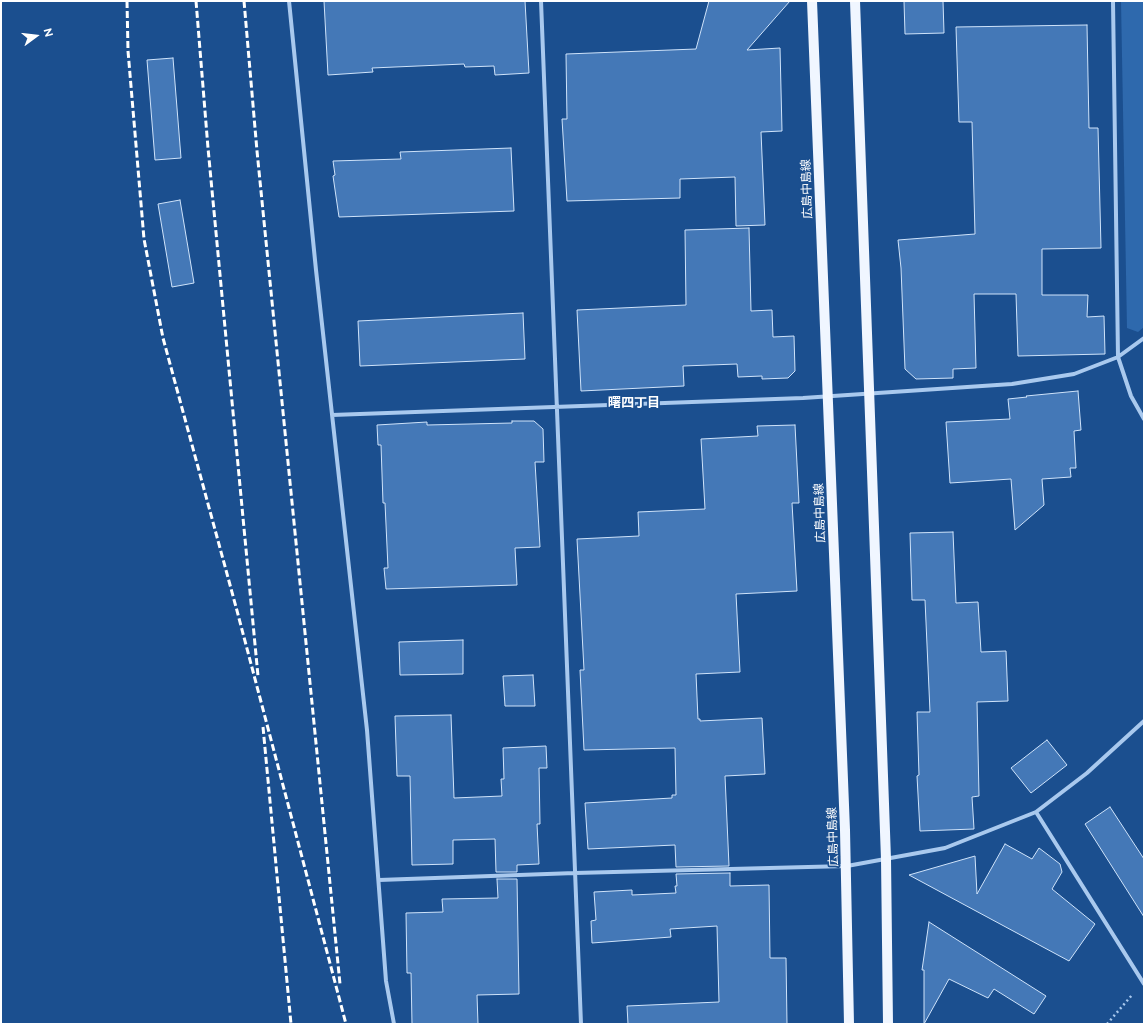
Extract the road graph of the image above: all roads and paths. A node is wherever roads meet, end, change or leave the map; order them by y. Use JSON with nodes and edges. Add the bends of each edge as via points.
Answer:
{"nodes":[{"id":1,"x":289,"y":1,"type":"edge"},
{"id":2,"x":541,"y":1,"type":"edge"},
{"id":3,"x":812,"y":1,"type":"edge"},
{"id":4,"x":855,"y":1,"type":"edge"},
{"id":5,"x":1113,"y":1,"type":"edge"},
{"id":6,"x":1144,"y":338,"type":"edge"},
{"id":7,"x":1118,"y":357,"type":"junction"},
{"id":8,"x":869,"y":394,"type":"junction"},
{"id":9,"x":829,"y":397,"type":"junction"},
{"id":10,"x":557,"y":407,"type":"junction"},
{"id":11,"x":332,"y":415,"type":"junction"},
{"id":12,"x":1144,"y":419,"type":"edge"},
{"id":13,"x":1144,"y":721,"type":"edge"},
{"id":14,"x":1036,"y":812,"type":"junction"},
{"id":15,"x":886,"y":859,"type":"junction"},
{"id":16,"x":847,"y":866,"type":"junction"},
{"id":17,"x":575,"y":873,"type":"junction"},
{"id":18,"x":379,"y":880,"type":"junction"},
{"id":19,"x":1143,"y":983,"type":"edge"},
{"id":20,"x":394,"y":1024,"type":"edge"},
{"id":21,"x":580,"y":1024,"type":"edge"},
{"id":22,"x":849,"y":1024,"type":"edge"},
{"id":23,"x":888,"y":1024,"type":"edge"},
{"id":24,"x":1107,"y":1024,"type":"edge"}],
"edges":[{"from":1,"to":11,"type":"street"},
{"from":2,"to":10,"type":"street"},
{"from":3,"to":9,"type":"main road","name":"広島中島線"},
{"from":4,"to":8,"type":"main road"},
{"from":5,"to":7,"type":"street"},
{"from":6,"to":7,"type":"street"},
{"from":7,"to":8,"type":"street","via":[[1074,374],[1012,384]]},
{"from":7,"to":12,"type":"street","via":[[1131,396]]},
{"from":8,"to":9,"type":"street"},
{"from":8,"to":15,"type":"main road"},
{"from":9,"to":10,"type":"street"},
{"from":9,"to":16,"type":"main road","name":"広島中島線"},
{"from":10,"to":11,"type":"street"},
{"from":10,"to":17,"type":"street"},
{"from":11,"to":18,"type":"street","via":[[366,730]]},
{"from":13,"to":14,"type":"street","via":[[1087,772]]},
{"from":14,"to":15,"type":"street","via":[[945,848]]},
{"from":14,"to":19,"type":"street"},
{"from":15,"to":16,"type":"street"},
{"from":15,"to":23,"type":"main road"},
{"from":16,"to":17,"type":"street"},
{"from":16,"to":22,"type":"main road","name":"広島中島線"},
{"from":17,"to":18,"type":"street"},
{"from":17,"to":21,"type":"street"},
{"from":18,"to":20,"type":"street","via":[[386,981]]},
{"from":19,"to":24,"type":"path"}]}
